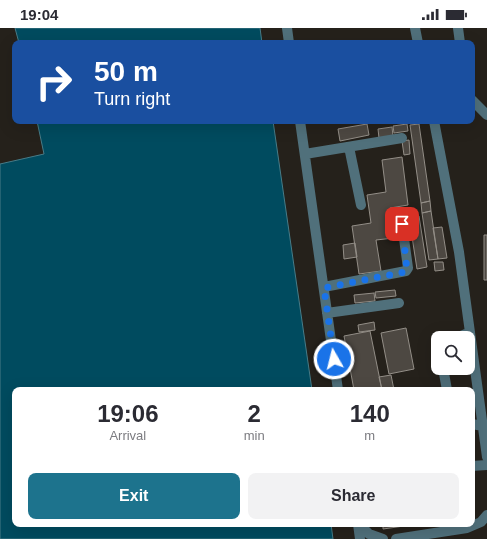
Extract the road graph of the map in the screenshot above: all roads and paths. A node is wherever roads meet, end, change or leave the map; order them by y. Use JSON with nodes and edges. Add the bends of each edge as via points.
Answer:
{"nodes":[{"id":1,"x":287,"y":28,"type":"edge"},
{"id":2,"x":415,"y":28,"type":"edge"},
{"id":3,"x":458,"y":28,"type":"edge"},
{"id":4,"x":289,"y":40,"type":"edge"},
{"id":5,"x":417,"y":40,"type":"edge"},
{"id":6,"x":460,"y":40,"type":"edge"},
{"id":7,"x":475,"y":103,"type":"edge"},
{"id":8,"x":487,"y":115,"type":"edge"},
{"id":9,"x":300,"y":124,"type":"edge"},
{"id":10,"x":435,"y":124,"type":"edge"},
{"id":11,"x":402,"y":138,"type":"dead end"},
{"id":12,"x":349,"y":147,"type":"junction"},
{"id":13,"x":305,"y":154,"type":"junction"},
{"id":14,"x":361,"y":205,"type":"dead end"},
{"id":15,"x":402,"y":224,"type":"dead end"},
{"id":16,"x":324,"y":288,"type":"junction"},
{"id":17,"x":399,"y":303,"type":"dead end"},
{"id":18,"x":327,"y":313,"type":"junction"},
{"id":19,"x":470,"y":331,"type":"edge"},
{"id":20,"x":475,"y":368,"type":"edge"},
{"id":21,"x":444,"y":375,"type":"edge"},
{"id":22,"x":338,"y":387,"type":"edge"},
{"id":23,"x":446,"y":387,"type":"edge"},
{"id":24,"x":475,"y":425,"type":"edge"},
{"id":25,"x":483,"y":426,"type":"junction"},
{"id":26,"x":487,"y":456,"type":"edge"},
{"id":27,"x":487,"y":465,"type":"edge"},
{"id":28,"x":475,"y":466,"type":"edge"},
{"id":29,"x":487,"y":515,"type":"edge"},
{"id":30,"x":475,"y":525,"type":"edge"},
{"id":31,"x":359,"y":527,"type":"edge"},
{"id":32,"x":362,"y":527,"type":"edge"},
{"id":33,"x":469,"y":527,"type":"edge"},
{"id":34,"x":360,"y":539,"type":"edge"},
{"id":35,"x":383,"y":539,"type":"edge"},
{"id":36,"x":396,"y":539,"type":"edge"}],
"edges":[{"from":1,"to":4,"type":"lane"},
{"from":2,"to":5,"type":"lane"},
{"from":3,"to":6,"type":"lane"},
{"from":7,"to":8,"type":"lane"},
{"from":9,"to":13,"type":"lane"},
{"from":10,"to":19,"type":"lane","via":[[459,252]]},
{"from":11,"to":12,"type":"lane"},
{"from":12,"to":13,"type":"lane"},
{"from":12,"to":14,"type":"lane"},
{"from":13,"to":16,"type":"lane"},
{"from":15,"to":16,"type":"lane","via":[[407,270]]},
{"from":16,"to":18,"type":"lane"},
{"from":17,"to":18,"type":"lane"},
{"from":18,"to":22,"type":"lane"},
{"from":20,"to":25,"type":"lane"},
{"from":21,"to":23,"type":"lane"},
{"from":24,"to":25,"type":"lane"},
{"from":25,"to":26,"type":"lane"},
{"from":27,"to":28,"type":"lane"},
{"from":29,"to":30,"type":"lane"},
{"from":31,"to":34,"type":"lane"},
{"from":32,"to":35,"type":"lane","via":[[369,534]]},
{"from":33,"to":36,"type":"lane"}]}
